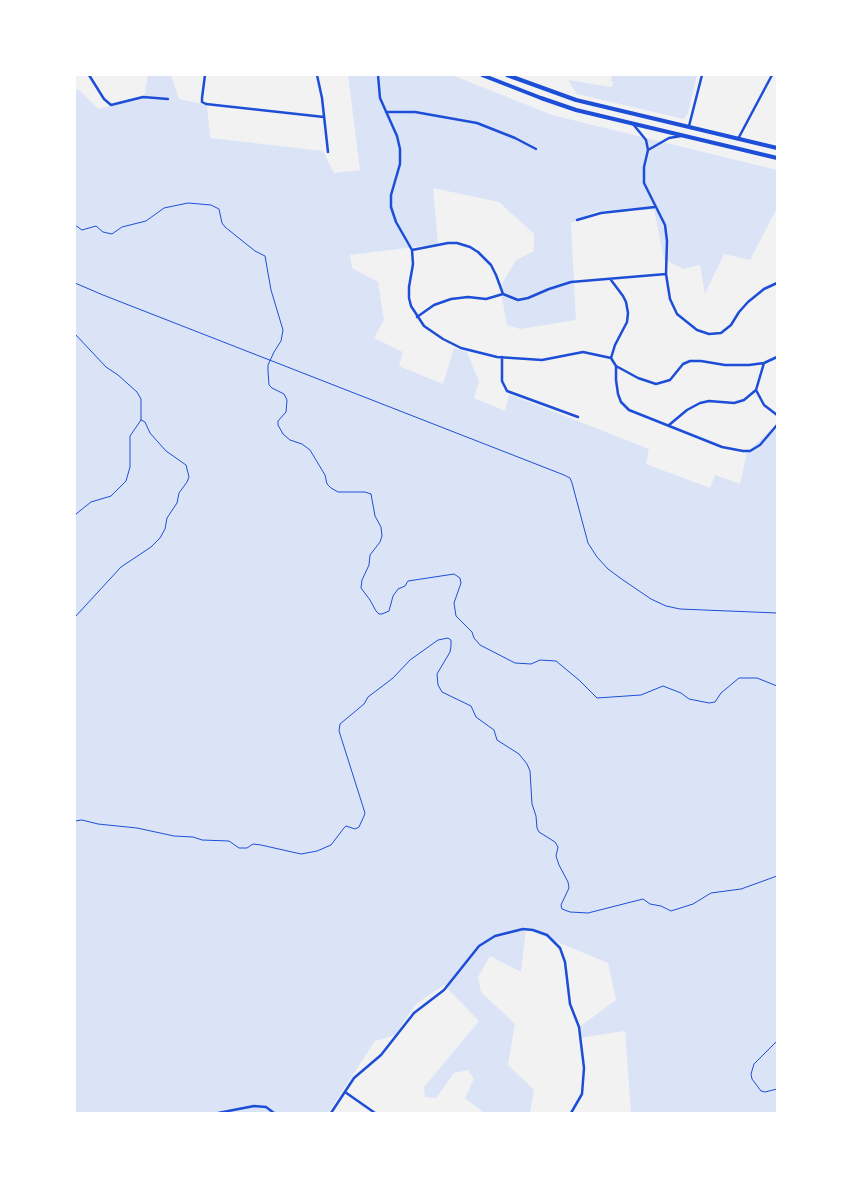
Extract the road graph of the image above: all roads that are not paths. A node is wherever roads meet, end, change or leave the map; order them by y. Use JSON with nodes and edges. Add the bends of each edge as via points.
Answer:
{"nodes":[{"id":1,"x":89,"y":75,"type":"edge"},
{"id":2,"x":205,"y":75,"type":"edge"},
{"id":3,"x":316,"y":75,"type":"edge"},
{"id":4,"x":378,"y":75,"type":"edge"},
{"id":5,"x":482,"y":75,"type":"edge"},
{"id":6,"x":507,"y":75,"type":"edge"},
{"id":7,"x":702,"y":75,"type":"edge"},
{"id":8,"x":772,"y":75,"type":"edge"},
{"id":9,"x":168,"y":99,"type":"dead end"},
{"id":10,"x":386,"y":112,"type":"junction"},
{"id":11,"x":324,"y":118,"type":"junction"},
{"id":12,"x":631,"y":122,"type":"junction"},
{"id":13,"x":689,"y":126,"type":"junction"},
{"id":14,"x":686,"y":135,"type":"junction"},
{"id":15,"x":738,"y":138,"type":"junction"},
{"id":16,"x":777,"y":148,"type":"edge"},
{"id":17,"x":536,"y":149,"type":"dead end"},
{"id":18,"x":648,"y":150,"type":"junction"},
{"id":19,"x":328,"y":152,"type":"dead end"},
{"id":20,"x":777,"y":158,"type":"edge"},
{"id":21,"x":655,"y":207,"type":"junction"},
{"id":22,"x":577,"y":220,"type":"dead end"},
{"id":23,"x":412,"y":250,"type":"junction"},
{"id":24,"x":666,"y":274,"type":"junction"},
{"id":25,"x":611,"y":280,"type":"junction"},
{"id":26,"x":777,"y":283,"type":"edge"},
{"id":27,"x":503,"y":294,"type":"junction"},
{"id":28,"x":417,"y":317,"type":"junction"},
{"id":29,"x":502,"y":357,"type":"junction"},
{"id":30,"x":777,"y":357,"type":"edge"},
{"id":31,"x":612,"y":358,"type":"junction"},
{"id":32,"x":764,"y":363,"type":"junction"},
{"id":33,"x":617,"y":366,"type":"junction"},
{"id":34,"x":756,"y":390,"type":"junction"},
{"id":35,"x":777,"y":415,"type":"edge"},
{"id":36,"x":578,"y":417,"type":"dead end"},
{"id":37,"x":668,"y":425,"type":"junction"},
{"id":38,"x":777,"y":425,"type":"edge"},
{"id":39,"x":345,"y":1092,"type":"junction"},
{"id":40,"x":218,"y":1113,"type":"edge"},
{"id":41,"x":274,"y":1113,"type":"edge"},
{"id":42,"x":331,"y":1113,"type":"edge"},
{"id":43,"x":374,"y":1113,"type":"edge"},
{"id":44,"x":571,"y":1113,"type":"edge"}],
"edges":[{"from":1,"to":9,"type":"street","via":[[111,105],[144,97]]},
{"from":2,"to":11,"type":"street","via":[[202,102],[206,104]]},
{"from":3,"to":11,"type":"street"},
{"from":4,"to":10,"type":"street","via":[[380,98]]},
{"from":5,"to":12,"type":"highway","via":[[558,104]]},
{"from":6,"to":13,"type":"highway","via":[[576,100]]},
{"from":7,"to":13,"type":"street"},
{"from":8,"to":15,"type":"street"},
{"from":10,"to":17,"type":"street","via":[[415,112],[478,123]]},
{"from":10,"to":23,"type":"street","via":[[400,149],[391,208]]},
{"from":11,"to":19,"type":"street"},
{"from":12,"to":14,"type":"highway"},
{"from":12,"to":18,"type":"street","via":[[646,140]]},
{"from":13,"to":15,"type":"highway"},
{"from":14,"to":18,"type":"street","via":[[669,138]]},
{"from":14,"to":20,"type":"highway"},
{"from":15,"to":16,"type":"highway"},
{"from":18,"to":21,"type":"street","via":[[643,179]]},
{"from":21,"to":22,"type":"street","via":[[600,213]]},
{"from":21,"to":24,"type":"street","via":[[666,230]]},
{"from":23,"to":27,"type":"street","via":[[448,243],[470,247],[491,265]]},
{"from":23,"to":28,"type":"street","via":[[409,298]]},
{"from":24,"to":25,"type":"street"},
{"from":24,"to":26,"type":"street","via":[[670,299],[683,320],[702,332],[716,334],[727,330],[748,302]]},
{"from":25,"to":27,"type":"street","via":[[565,284],[522,299]]},
{"from":25,"to":31,"type":"street","via":[[623,296],[628,313]]},
{"from":27,"to":28,"type":"street","via":[[486,299],[451,299],[434,305]]},
{"from":28,"to":29,"type":"street","via":[[430,330],[461,348]]},
{"from":29,"to":31,"type":"street","via":[[542,360],[583,352]]},
{"from":29,"to":36,"type":"street","via":[[502,381],[507,391]]},
{"from":30,"to":32,"type":"street"},
{"from":31,"to":33,"type":"street"},
{"from":32,"to":33,"type":"street","via":[[733,366],[690,361],[683,364],[670,380],[656,384]]},
{"from":32,"to":34,"type":"street"},
{"from":33,"to":37,"type":"street","via":[[617,391],[624,405],[639,415]]},
{"from":34,"to":35,"type":"street","via":[[764,405]]},
{"from":34,"to":37,"type":"street","via":[[737,402],[700,403]]},
{"from":37,"to":38,"type":"street","via":[[722,447],[744,451],[760,445]]},
{"from":39,"to":42,"type":"street"},
{"from":39,"to":43,"type":"street"},
{"from":39,"to":44,"type":"street","via":[[358,1074],[386,1050],[414,1013],[444,990],[479,946],[494,936],[528,929],[544,933],[557,944],[565,962],[570,1004],[579,1027],[583,1060],[581,1097]]},
{"from":40,"to":41,"type":"street","via":[[254,1106],[266,1107]]}]}
